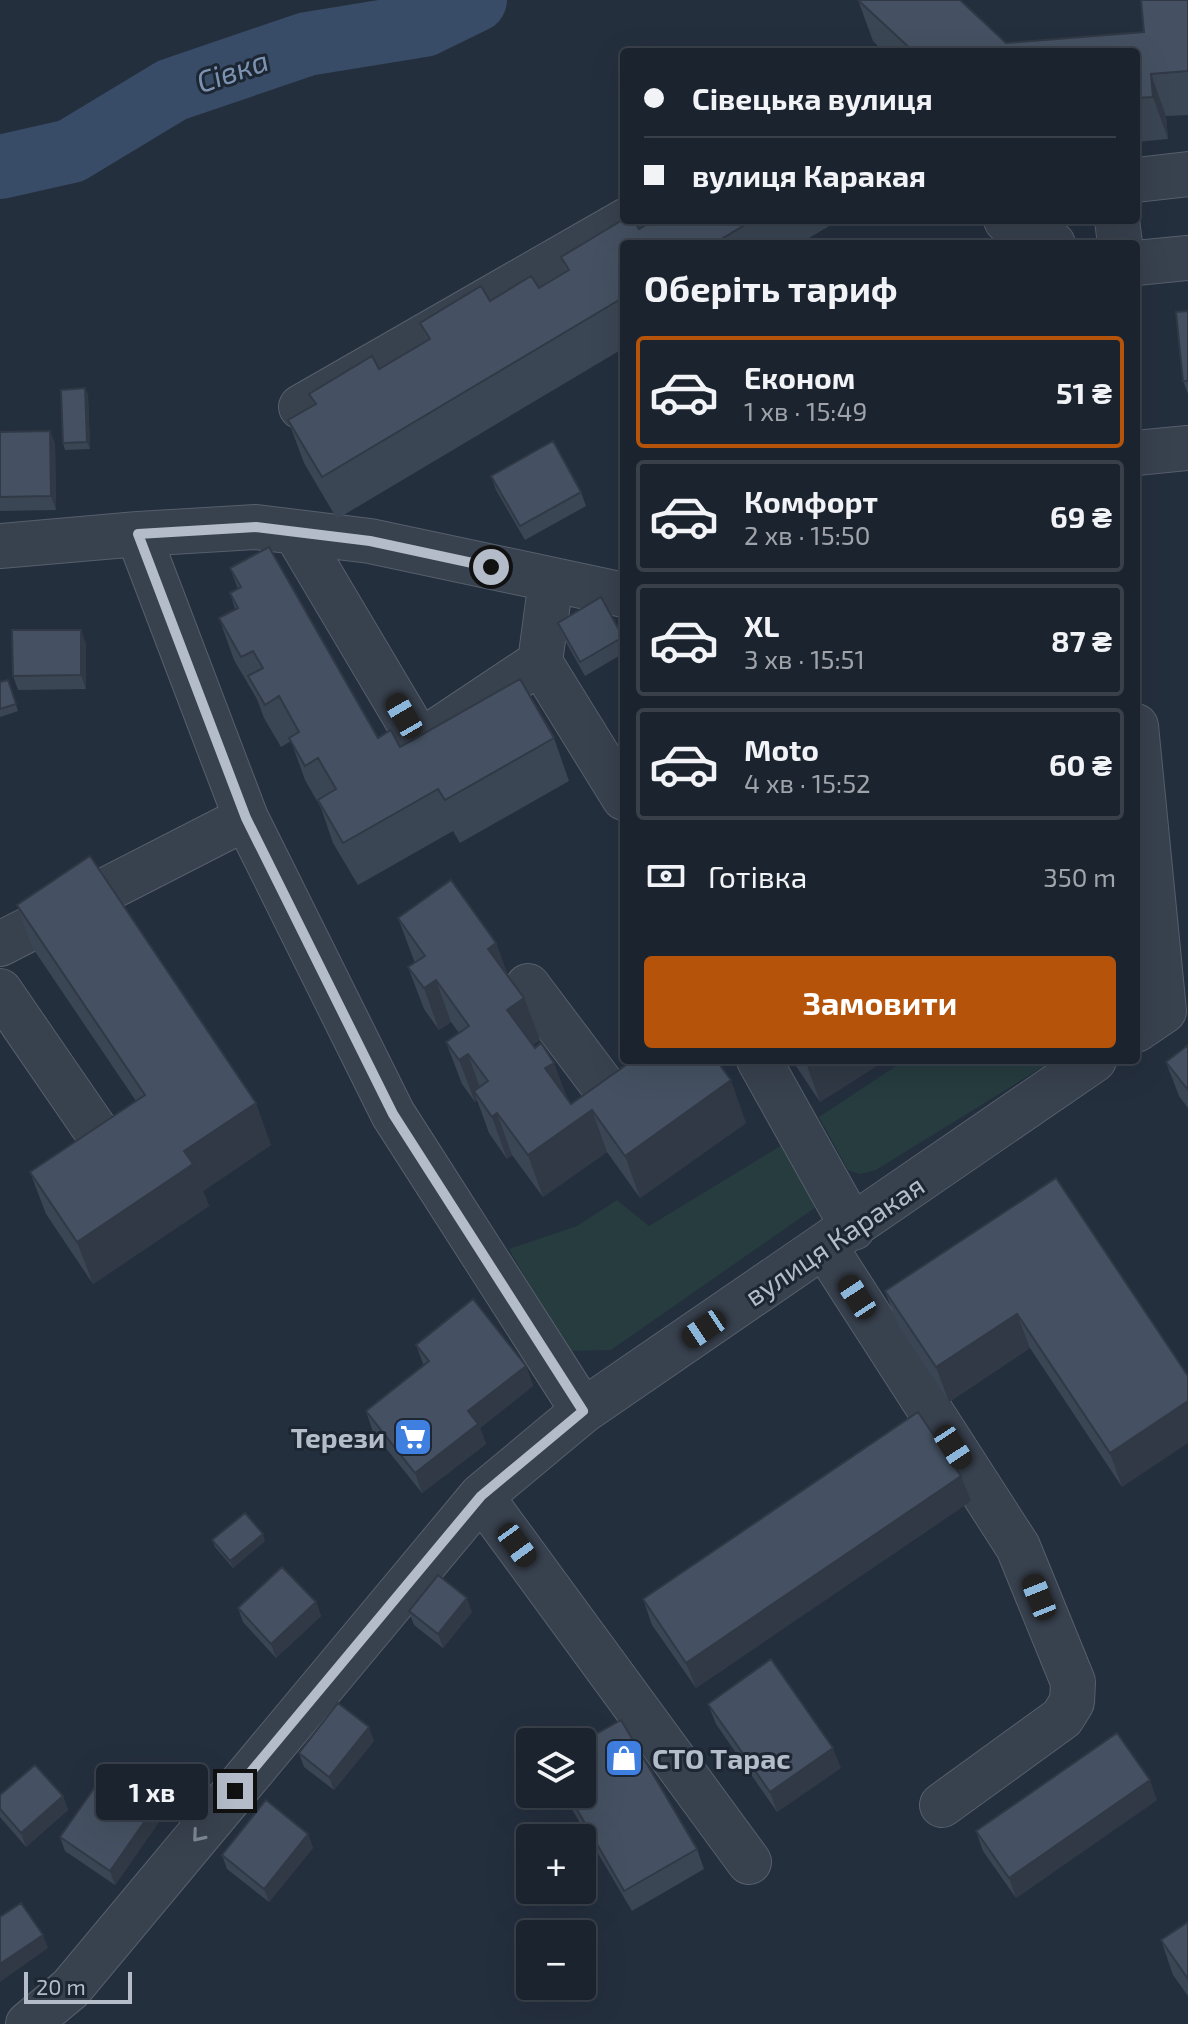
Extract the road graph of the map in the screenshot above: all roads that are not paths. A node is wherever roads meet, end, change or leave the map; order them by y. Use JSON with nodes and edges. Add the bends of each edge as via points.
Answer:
{"nodes":[{"id":1,"x":1188,"y":174,"type":"edge"},
{"id":2,"x":1140,"y":180,"type":"edge"},
{"id":3,"x":620,"y":224,"type":"edge"},
{"id":4,"x":1014,"y":224,"type":"edge"},
{"id":5,"x":1045,"y":240,"type":"edge"},
{"id":6,"x":1188,"y":258,"type":"edge"},
{"id":7,"x":1140,"y":263,"type":"edge"},
{"id":8,"x":301,"y":407,"type":"dead end"},
{"id":9,"x":1188,"y":448,"type":"edge"},
{"id":10,"x":1140,"y":453,"type":"edge"},
{"id":11,"x":296,"y":533,"type":"junction"},
{"id":12,"x":138,"y":534,"type":"junction"},
{"id":13,"x":0,"y":546,"type":"edge"},
{"id":14,"x":551,"y":580,"type":"junction"},
{"id":15,"x":620,"y":594,"type":"edge"},
{"id":16,"x":540,"y":662,"type":"junction"},
{"id":17,"x":1140,"y":769,"type":"edge"},
{"id":18,"x":620,"y":792,"type":"edge"},
{"id":19,"x":246,"y":818,"type":"junction"},
{"id":20,"x":0,"y":944,"type":"edge"},
{"id":21,"x":528,"y":986,"type":"dead end"},
{"id":22,"x":0,"y":991,"type":"edge"},
{"id":23,"x":1163,"y":1018,"type":"edge"},
{"id":24,"x":684,"y":1064,"type":"edge"},
{"id":25,"x":761,"y":1064,"type":"edge"},
{"id":26,"x":1088,"y":1064,"type":"edge"},
{"id":27,"x":103,"y":1141,"type":"edge"},
{"id":28,"x":839,"y":1238,"type":"junction"},
{"id":29,"x":583,"y":1411,"type":"junction"},
{"id":30,"x":481,"y":1496,"type":"junction"},
{"id":31,"x":942,"y":1805,"type":"dead end"},
{"id":32,"x":749,"y":1862,"type":"dead end"},
{"id":33,"x":28,"y":2024,"type":"edge"}],
"edges":[{"from":1,"to":2,"type":"street"},
{"from":3,"to":8,"type":"street"},
{"from":4,"to":5,"type":"street"},
{"from":6,"to":7,"type":"street"},
{"from":9,"to":10,"type":"street"},
{"from":11,"to":12,"type":"street","via":[[256,527]]},
{"from":11,"to":14,"type":"street","via":[[370,541]]},
{"from":11,"to":16,"type":"street","via":[[420,742]]},
{"from":12,"to":13,"type":"street"},
{"from":12,"to":19,"type":"street"},
{"from":14,"to":15,"type":"street"},
{"from":14,"to":16,"type":"street"},
{"from":16,"to":18,"type":"street"},
{"from":17,"to":23,"type":"street"},
{"from":19,"to":20,"type":"street"},
{"from":19,"to":29,"type":"street","via":[[393,1114]]},
{"from":21,"to":24,"type":"street","via":[[619,1107]]},
{"from":22,"to":27,"type":"street"},
{"from":25,"to":28,"type":"street"},
{"from":26,"to":28,"type":"street","name":"вулиця Каракая"},
{"from":28,"to":29,"type":"street","name":"вулиця Каракая"},
{"from":28,"to":31,"type":"street","via":[[1018,1547],[1073,1682],[1072,1702],[1062,1718]]},
{"from":29,"to":30,"type":"street","name":"вулиця Каракая"},
{"from":30,"to":32,"type":"street"},
{"from":30,"to":33,"type":"street","name":"вулиця Каракая","one_way":true,"via":[[71,1988]]}]}
